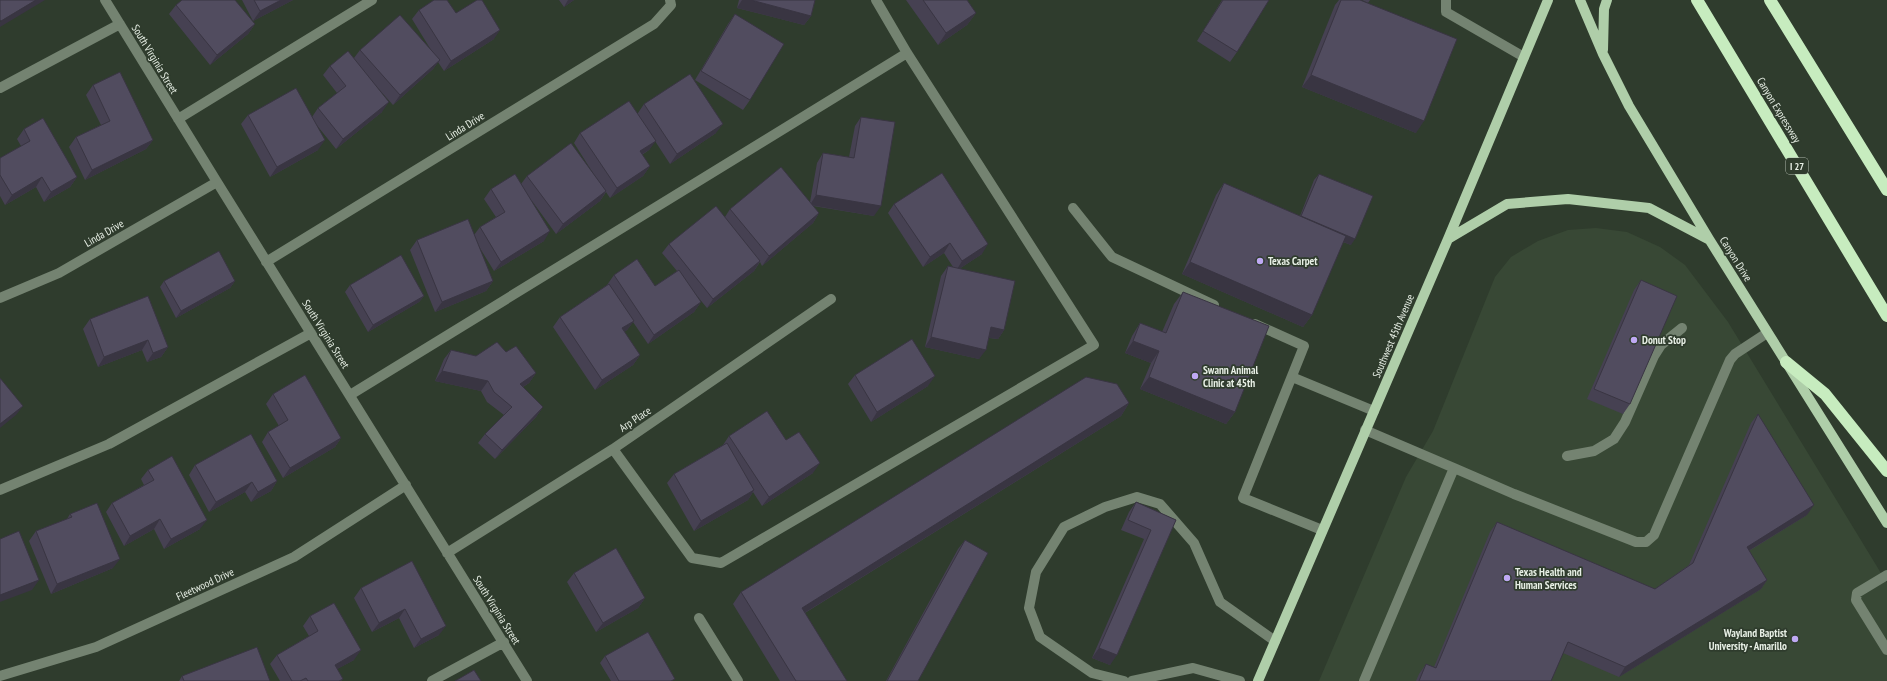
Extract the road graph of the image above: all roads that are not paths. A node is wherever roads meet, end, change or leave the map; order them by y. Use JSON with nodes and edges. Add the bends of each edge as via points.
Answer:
{"nodes":[{"id":1,"x":105,"y":0,"type":"edge"},
{"id":2,"x":372,"y":0,"type":"edge"},
{"id":3,"x":876,"y":0,"type":"edge"},
{"id":4,"x":1446,"y":0,"type":"edge"},
{"id":5,"x":1548,"y":0,"type":"edge"},
{"id":6,"x":1580,"y":0,"type":"edge"},
{"id":7,"x":1607,"y":0,"type":"edge"},
{"id":8,"x":1697,"y":0,"type":"edge"},
{"id":9,"x":1770,"y":0,"type":"edge"},
{"id":10,"x":671,"y":2,"type":"edge"},
{"id":11,"x":120,"y":24,"type":"junction"},
{"id":12,"x":907,"y":53,"type":"junction"},
{"id":13,"x":1603,"y":54,"type":"junction"},
{"id":14,"x":1524,"y":57,"type":"junction"},
{"id":15,"x":0,"y":88,"type":"edge"},
{"id":16,"x":178,"y":119,"type":"junction"},
{"id":17,"x":217,"y":182,"type":"junction"},
{"id":18,"x":1887,"y":190,"type":"edge"},
{"id":19,"x":1073,"y":208,"type":"dead end"},
{"id":20,"x":1448,"y":239,"type":"junction"},
{"id":21,"x":1709,"y":239,"type":"junction"},
{"id":22,"x":266,"y":262,"type":"junction"},
{"id":23,"x":0,"y":298,"type":"edge"},
{"id":24,"x":831,"y":299,"type":"dead end"},
{"id":25,"x":1225,"y":310,"type":"edge"},
{"id":26,"x":1887,"y":316,"type":"edge"},
{"id":27,"x":1247,"y":320,"type":"edge"},
{"id":28,"x":1682,"y":328,"type":"dead end"},
{"id":29,"x":310,"y":333,"type":"junction"},
{"id":30,"x":1767,"y":333,"type":"junction"},
{"id":31,"x":1786,"y":362,"type":"junction"},
{"id":32,"x":1292,"y":377,"type":"junction"},
{"id":33,"x":350,"y":395,"type":"junction"},
{"id":34,"x":1374,"y":412,"type":"junction"},
{"id":35,"x":1365,"y":430,"type":"junction"},
{"id":36,"x":613,"y":449,"type":"junction"},
{"id":37,"x":1567,"y":456,"type":"dead end"},
{"id":38,"x":1454,"y":468,"type":"junction"},
{"id":39,"x":1887,"y":471,"type":"edge"},
{"id":40,"x":406,"y":485,"type":"junction"},
{"id":41,"x":0,"y":490,"type":"edge"},
{"id":42,"x":1887,"y":522,"type":"edge"},
{"id":43,"x":1322,"y":530,"type":"junction"},
{"id":44,"x":447,"y":553,"type":"junction"},
{"id":45,"x":1887,"y":575,"type":"edge"},
{"id":46,"x":699,"y":618,"type":"dead end"},
{"id":47,"x":1275,"y":641,"type":"junction"},
{"id":48,"x":504,"y":642,"type":"junction"},
{"id":49,"x":1887,"y":650,"type":"edge"},
{"id":50,"x":0,"y":676,"type":"edge"},
{"id":51,"x":432,"y":681,"type":"edge"},
{"id":52,"x":527,"y":681,"type":"edge"},
{"id":53,"x":738,"y":681,"type":"edge"},
{"id":54,"x":1124,"y":681,"type":"edge"},
{"id":55,"x":1132,"y":681,"type":"edge"},
{"id":56,"x":1240,"y":681,"type":"edge"},
{"id":57,"x":1258,"y":681,"type":"edge"},
{"id":58,"x":1364,"y":681,"type":"edge"}],
"edges":[{"from":1,"to":11,"type":"street","name":"South Virginia Street"},
{"from":2,"to":16,"type":"street"},
{"from":3,"to":12,"type":"street"},
{"from":4,"to":14,"type":"street","via":[[1446,12]]},
{"from":5,"to":14,"type":"main road","name":"Southwest 45th Avenue"},
{"from":6,"to":13,"type":"main road","name":"Canyon Drive"},
{"from":7,"to":13,"type":"main road","via":[[1604,9]]},
{"from":8,"to":26,"type":"highway","name":"Canyon Expressway","number":"I 27"},
{"from":9,"to":18,"type":"highway"},
{"from":10,"to":22,"type":"street","name":"Linda Drive","via":[[654,24]]},
{"from":11,"to":15,"type":"street"},
{"from":11,"to":16,"type":"street","name":"South Virginia Street"},
{"from":12,"to":33,"type":"street"},
{"from":12,"to":36,"type":"street","via":[[1094,345],[722,563],[692,558]]},
{"from":13,"to":21,"type":"main road","name":"Canyon Drive","via":[[1629,106]]},
{"from":14,"to":20,"type":"main road","name":"Southwest 45th Avenue"},
{"from":16,"to":17,"type":"street","name":"South Virginia Street"},
{"from":17,"to":22,"type":"street","name":"South Virginia Street"},
{"from":17,"to":23,"type":"street","name":"Linda Drive","via":[[59,273]]},
{"from":19,"to":25,"type":"street","via":[[1112,257]]},
{"from":20,"to":21,"type":"main road","via":[[1507,204],[1568,199],[1649,208]]},
{"from":20,"to":34,"type":"main road","name":"Southwest 45th Avenue"},
{"from":21,"to":30,"type":"main road","name":"Canyon Drive"},
{"from":22,"to":29,"type":"street","name":"South Virginia Street"},
{"from":24,"to":36,"type":"street","name":"Arp Place"},
{"from":27,"to":32,"type":"street","via":[[1304,346]]},
{"from":28,"to":37,"type":"street","via":[[1661,345],[1654,356],[1625,422],[1614,439],[1594,451]]},
{"from":29,"to":33,"type":"street","name":"South Virginia Street"},
{"from":29,"to":41,"type":"street","via":[[109,444]]},
{"from":30,"to":31,"type":"main road","name":"Canyon Drive"},
{"from":30,"to":38,"type":"street","via":[[1730,360],[1654,535],[1646,542],[1636,542]]},
{"from":31,"to":39,"type":"highway","via":[[1825,394]]},
{"from":31,"to":42,"type":"main road","name":"Canyon Drive"},
{"from":32,"to":34,"type":"street"},
{"from":32,"to":43,"type":"street","via":[[1243,498]]},
{"from":33,"to":40,"type":"street","name":"South Virginia Street"},
{"from":34,"to":35,"type":"main road","name":"Southwest 45th Avenue"},
{"from":35,"to":38,"type":"street"},
{"from":35,"to":43,"type":"main road","name":"Southwest 45th Avenue"},
{"from":36,"to":44,"type":"street","name":"Arp Place"},
{"from":38,"to":58,"type":"street"},
{"from":40,"to":44,"type":"street","name":"South Virginia Street"},
{"from":40,"to":50,"type":"street","name":"Fleetwood Drive","via":[[294,557],[96,647]]},
{"from":43,"to":47,"type":"main road","name":"Southwest 45th Avenue"},
{"from":44,"to":48,"type":"street","name":"South Virginia Street"},
{"from":45,"to":49,"type":"street","via":[[1857,592],[1856,600]]},
{"from":46,"to":53,"type":"street"},
{"from":47,"to":54,"type":"street","via":[[1220,602],[1194,542],[1160,504],[1137,497],[1105,507],[1064,527],[1036,572],[1029,608],[1040,637],[1092,673]]},
{"from":47,"to":57,"type":"main road","name":"Southwest 45th Avenue"},
{"from":48,"to":51,"type":"street"},
{"from":48,"to":52,"type":"street","name":"South Virginia Street"},
{"from":55,"to":56,"type":"street","via":[[1193,668]]}]}
